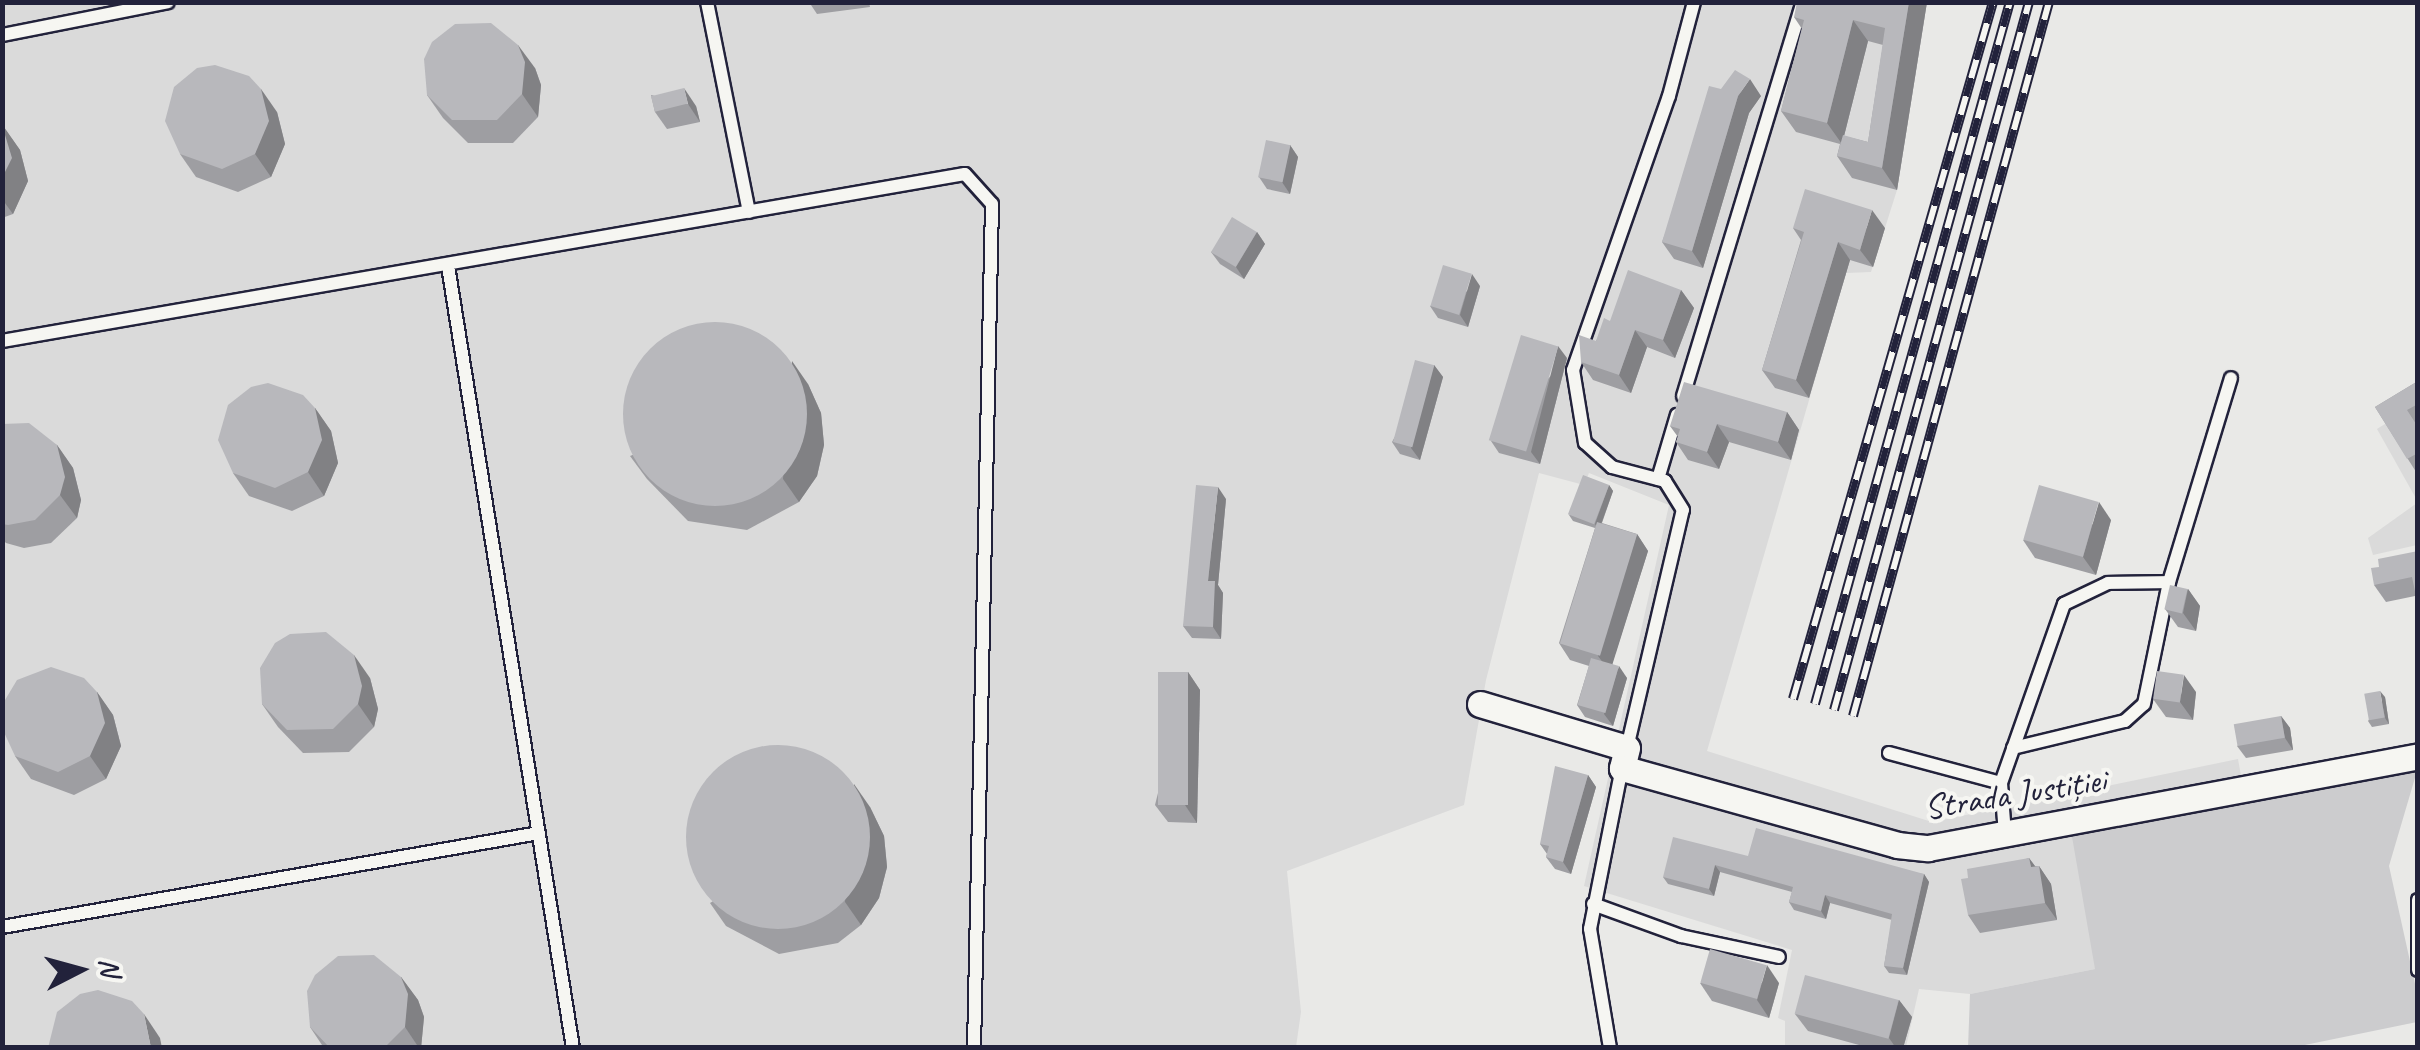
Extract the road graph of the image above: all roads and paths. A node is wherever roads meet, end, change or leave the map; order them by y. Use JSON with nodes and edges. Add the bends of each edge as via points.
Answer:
{"nodes":[{"id":1,"x":168,"y":2,"type":"edge"},
{"id":2,"x":707,"y":2,"type":"edge"},
{"id":3,"x":1694,"y":2,"type":"edge"},
{"id":4,"x":1803,"y":2,"type":"edge"},
{"id":5,"x":2,"y":35,"type":"edge"},
{"id":6,"x":749,"y":212,"type":"junction"},
{"id":7,"x":448,"y":266,"type":"junction"},
{"id":8,"x":2,"y":341,"type":"edge"},
{"id":9,"x":2231,"y":378,"type":"dead end"},
{"id":10,"x":1658,"y":479,"type":"junction"},
{"id":11,"x":2168,"y":582,"type":"junction"},
{"id":12,"x":1480,"y":704,"type":"dead end"},
{"id":13,"x":2013,"y":748,"type":"junction"},
{"id":14,"x":1888,"y":753,"type":"dead end"},
{"id":15,"x":2418,"y":756,"type":"edge"},
{"id":16,"x":1625,"y":758,"type":"junction"},
{"id":17,"x":2000,"y":782,"type":"junction"},
{"id":18,"x":539,"y":833,"type":"junction"},
{"id":19,"x":2005,"y":834,"type":"junction"},
{"id":20,"x":2418,"y":900,"type":"edge"},
{"id":21,"x":1593,"y":904,"type":"junction"},
{"id":22,"x":2,"y":927,"type":"edge"},
{"id":23,"x":1779,"y":957,"type":"dead end"},
{"id":24,"x":2418,"y":970,"type":"edge"},
{"id":25,"x":573,"y":1048,"type":"edge"},
{"id":26,"x":974,"y":1048,"type":"edge"},
{"id":27,"x":1610,"y":1048,"type":"edge"}],
"edges":[{"from":1,"to":5,"type":"lane"},
{"from":2,"to":6,"type":"lane"},
{"from":3,"to":10,"type":"lane","via":[[1669,96],[1573,370],[1585,443],[1612,467]]},
{"from":4,"to":10,"type":"lane"},
{"from":6,"to":7,"type":"lane"},
{"from":6,"to":26,"type":"lane","via":[[965,174],[992,204]]},
{"from":7,"to":8,"type":"lane"},
{"from":7,"to":18,"type":"lane"},
{"from":9,"to":11,"type":"lane"},
{"from":10,"to":16,"type":"lane","via":[[1683,510]]},
{"from":11,"to":13,"type":"lane","via":[[2108,583],[2064,604]]},
{"from":11,"to":13,"type":"lane","via":[[2144,704],[2124,720]]},
{"from":12,"to":16,"type":"street","name":"Strada Justiției"},
{"from":13,"to":17,"type":"lane"},
{"from":14,"to":17,"type":"lane"},
{"from":15,"to":19,"type":"street","name":"Strada Justiției"},
{"from":16,"to":19,"type":"street","name":"Strada Justiției","via":[[1897,845],[1928,848]]},
{"from":16,"to":21,"type":"lane"},
{"from":17,"to":19,"type":"lane"},
{"from":18,"to":22,"type":"lane"},
{"from":18,"to":25,"type":"lane"},
{"from":20,"to":24,"type":"lane"},
{"from":21,"to":23,"type":"lane","via":[[1681,936]]},
{"from":21,"to":27,"type":"lane","via":[[1590,928]]}]}
